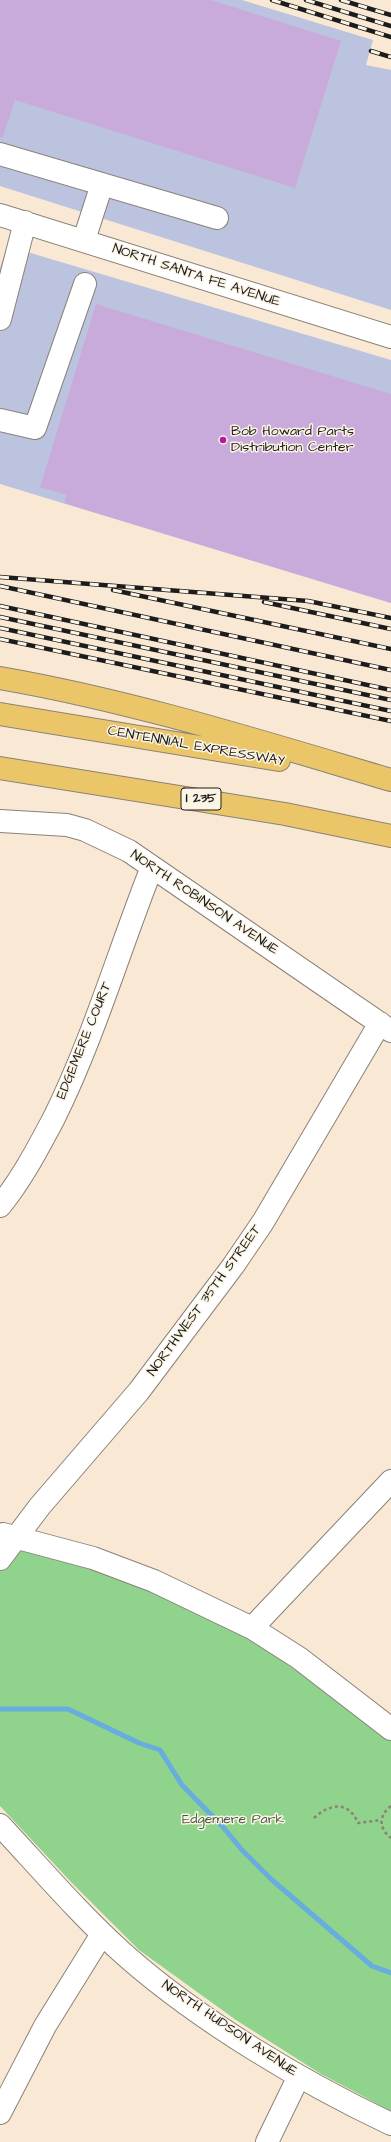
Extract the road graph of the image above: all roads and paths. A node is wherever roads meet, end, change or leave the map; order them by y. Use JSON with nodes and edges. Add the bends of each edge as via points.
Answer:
{"nodes":[{"id":1,"x":0,"y":154,"type":"edge"},
{"id":2,"x":102,"y":184,"type":"junction"},
{"id":3,"x":0,"y":215,"type":"edge"},
{"id":4,"x":217,"y":218,"type":"dead end"},
{"id":5,"x":25,"y":222,"type":"junction"},
{"id":6,"x":84,"y":240,"type":"junction"},
{"id":7,"x":85,"y":284,"type":"dead end"},
{"id":8,"x":2,"y":308,"type":"edge"},
{"id":9,"x":391,"y":337,"type":"edge"},
{"id":10,"x":0,"y":420,"type":"edge"},
{"id":11,"x":0,"y":678,"type":"edge"},
{"id":12,"x":0,"y":714,"type":"edge"},
{"id":13,"x":0,"y":768,"type":"edge"},
{"id":14,"x":391,"y":780,"type":"edge"},
{"id":15,"x":391,"y":783,"type":"edge"},
{"id":16,"x":0,"y":820,"type":"edge"},
{"id":17,"x":391,"y":836,"type":"edge"},
{"id":18,"x":152,"y":867,"type":"junction"},
{"id":19,"x":385,"y":1027,"type":"edge"},
{"id":20,"x":0,"y":1206,"type":"edge"},
{"id":21,"x":391,"y":1481,"type":"edge"},
{"id":22,"x":8,"y":1535,"type":"edge"},
{"id":23,"x":0,"y":1559,"type":"edge"},
{"id":24,"x":252,"y":1628,"type":"junction"},
{"id":25,"x":391,"y":1729,"type":"edge"},
{"id":26,"x":391,"y":1806,"type":"edge"},
{"id":27,"x":314,"y":1818,"type":"dead end"},
{"id":28,"x":381,"y":1820,"type":"junction"},
{"id":29,"x":0,"y":1825,"type":"edge"},
{"id":30,"x":391,"y":1838,"type":"edge"},
{"id":31,"x":102,"y":1934,"type":"junction"},
{"id":32,"x":299,"y":2076,"type":"junction"},
{"id":33,"x":0,"y":2113,"type":"edge"},
{"id":34,"x":391,"y":2124,"type":"edge"},
{"id":35,"x":267,"y":2142,"type":"edge"}],
"edges":[{"from":1,"to":2,"type":"street"},
{"from":2,"to":4,"type":"street"},
{"from":2,"to":6,"type":"street"},
{"from":3,"to":5,"type":"street","name":"NORTH SANTA FE AVENUE"},
{"from":5,"to":6,"type":"street","name":"NORTH SANTA FE AVENUE"},
{"from":5,"to":8,"type":"street"},
{"from":6,"to":9,"type":"street","name":"NORTH SANTA FE AVENUE"},
{"from":7,"to":10,"type":"street","via":[[35,428]]},
{"from":11,"to":14,"type":"highway","via":[[146,709]]},
{"from":12,"to":15,"type":"highway","name":"CENTENNIAL EXPRESSWAY","via":[[240,753]]},
{"from":13,"to":17,"type":"highway","number":"I 235","via":[[285,814]]},
{"from":16,"to":18,"type":"street","name":"NORTH ROBINSON AVENUE","via":[[67,825],[85,830],[129,850]]},
{"from":18,"to":19,"type":"street","name":"NORTH ROBINSON AVENUE"},
{"from":18,"to":20,"type":"street","name":"EDGEMERE COURT","via":[[84,1052],[39,1146]]},
{"from":19,"to":22,"type":"street","name":"NORTHWEST 35TH STREET","via":[[233,1266],[139,1391]]},
{"from":21,"to":24,"type":"street"},
{"from":22,"to":23,"type":"street","name":"NORTHWEST 35TH STREET"},
{"from":22,"to":24,"type":"street","via":[[93,1558],[154,1581]]},
{"from":24,"to":25,"type":"street","via":[[299,1658]]},
{"from":26,"to":28,"type":"path","via":[[384,1812]]},
{"from":27,"to":28,"type":"path","via":[[322,1810],[339,1806],[355,1815],[358,1823]]},
{"from":28,"to":30,"type":"path","via":[[382,1827]]},
{"from":29,"to":31,"type":"street","name":"NORTH HUDSON AVENUE"},
{"from":31,"to":32,"type":"street","name":"NORTH HUDSON AVENUE","via":[[182,2000]]},
{"from":31,"to":33,"type":"street","via":[[45,2026]]},
{"from":32,"to":34,"type":"street","name":"NORTH HUDSON AVENUE"},
{"from":32,"to":35,"type":"street"}]}
